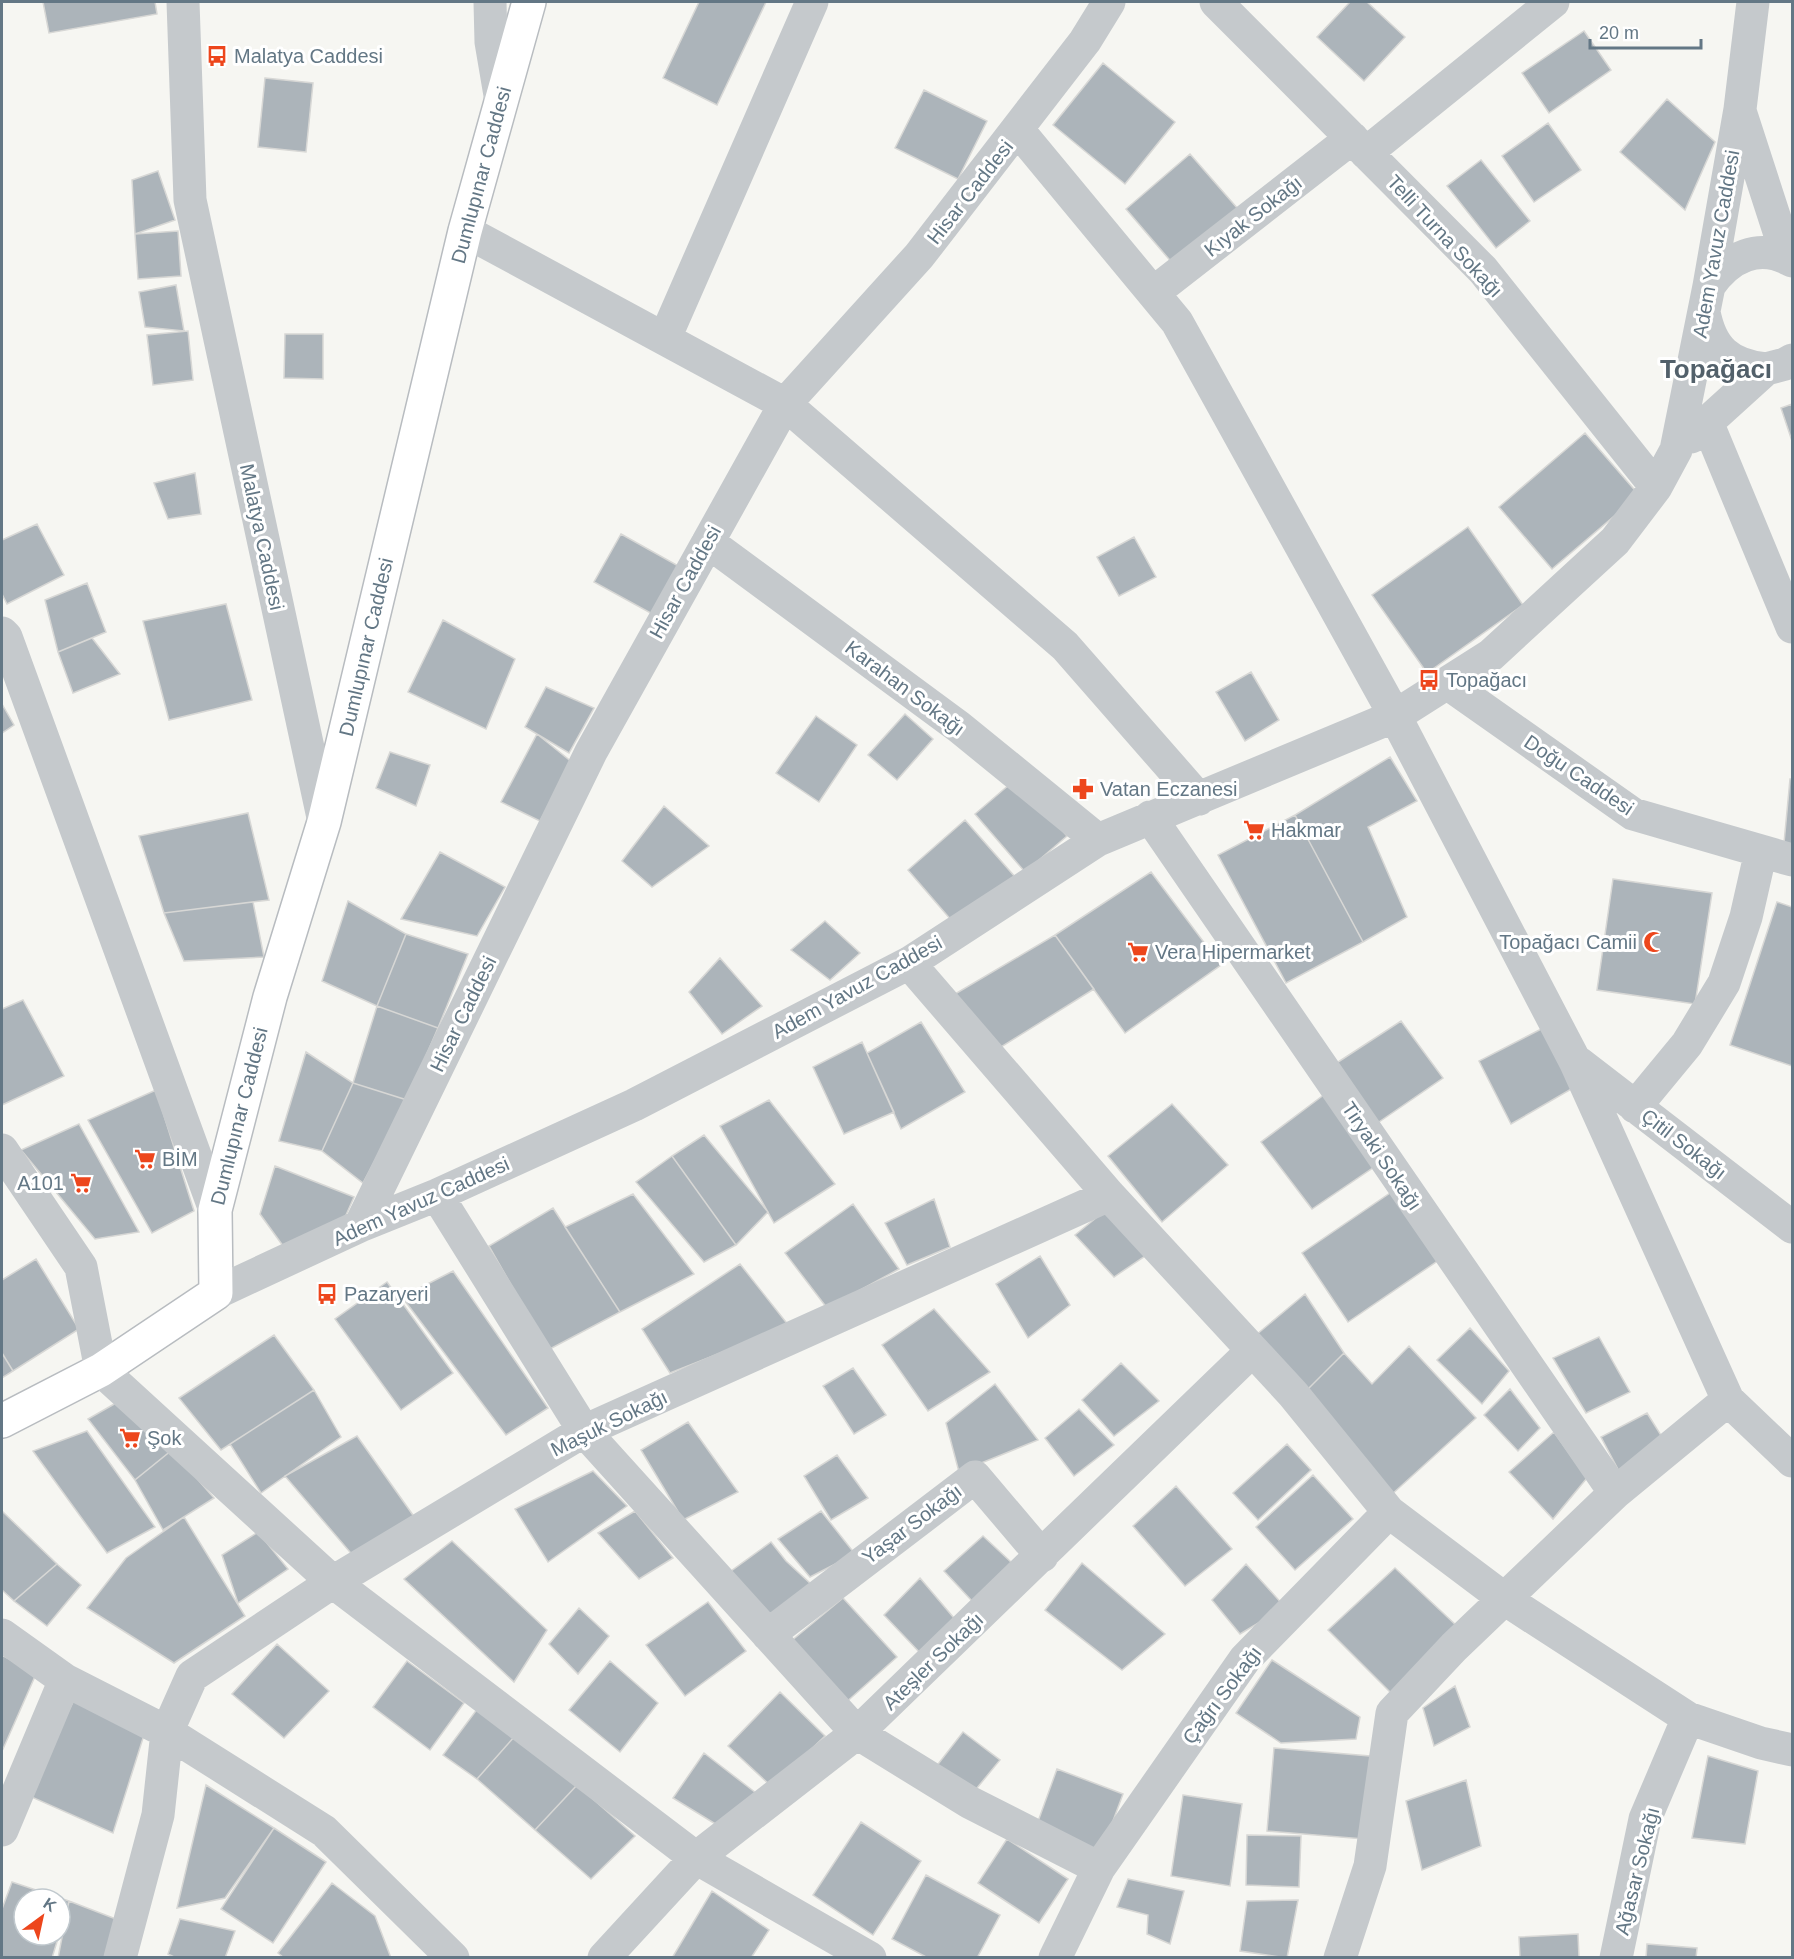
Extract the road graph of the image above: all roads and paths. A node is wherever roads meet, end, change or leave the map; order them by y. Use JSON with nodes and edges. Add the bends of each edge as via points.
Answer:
{"nodes":[{"id":1,"x":183,"y":2,"type":"edge"},
{"id":2,"x":490,"y":2,"type":"edge"},
{"id":3,"x":529,"y":2,"type":"edge"},
{"id":4,"x":812,"y":2,"type":"edge"},
{"id":5,"x":1108,"y":2,"type":"edge"},
{"id":6,"x":1216,"y":2,"type":"edge"},
{"id":7,"x":1553,"y":2,"type":"edge"},
{"id":8,"x":1753,"y":2,"type":"edge"},
{"id":9,"x":501,"y":101,"type":"junction"},
{"id":10,"x":1740,"y":109,"type":"junction"},
{"id":11,"x":1018,"y":130,"type":"junction"},
{"id":12,"x":1359,"y":146,"type":"junction"},
{"id":13,"x":465,"y":231,"type":"junction"},
{"id":14,"x":1790,"y":260,"type":"edge"},
{"id":15,"x":1154,"y":293,"type":"junction"},
{"id":16,"x":1707,"y":299,"type":"junction"},
{"id":17,"x":665,"y":338,"type":"junction"},
{"id":18,"x":1779,"y":364,"type":"edge"},
{"id":19,"x":785,"y":404,"type":"junction"},
{"id":20,"x":1707,"y":422,"type":"junction"},
{"id":21,"x":1676,"y":450,"type":"junction"},
{"id":22,"x":1656,"y":487,"type":"junction"},
{"id":23,"x":708,"y":542,"type":"junction"},
{"id":24,"x":1792,"y":627,"type":"edge"},
{"id":25,"x":2,"y":633,"type":"edge"},
{"id":26,"x":1447,"y":683,"type":"junction"},
{"id":27,"x":1395,"y":716,"type":"junction"},
{"id":28,"x":1198,"y":799,"type":"junction"},
{"id":29,"x":1150,"y":817,"type":"junction"},
{"id":30,"x":324,"y":822,"type":"junction"},
{"id":31,"x":1098,"y":840,"type":"junction"},
{"id":32,"x":1761,"y":851,"type":"junction"},
{"id":33,"x":1792,"y":860,"type":"edge"},
{"id":34,"x":909,"y":963,"type":"junction"},
{"id":35,"x":1575,"y":1060,"type":"junction"},
{"id":36,"x":1635,"y":1107,"type":"junction"},
{"id":37,"x":2,"y":1151,"type":"edge"},
{"id":38,"x":437,"y":1195,"type":"junction"},
{"id":39,"x":1109,"y":1195,"type":"junction"},
{"id":40,"x":215,"y":1210,"type":"junction"},
{"id":41,"x":360,"y":1226,"type":"junction"},
{"id":42,"x":1792,"y":1227,"type":"edge"},
{"id":43,"x":216,"y":1293,"type":"junction"},
{"id":44,"x":1252,"y":1352,"type":"junction"},
{"id":45,"x":101,"y":1370,"type":"junction"},
{"id":46,"x":1728,"y":1400,"type":"junction"},
{"id":47,"x":2,"y":1421,"type":"edge"},
{"id":48,"x":584,"y":1431,"type":"junction"},
{"id":49,"x":1792,"y":1461,"type":"edge"},
{"id":50,"x":1615,"y":1493,"type":"junction"},
{"id":51,"x":1389,"y":1512,"type":"junction"},
{"id":52,"x":1042,"y":1556,"type":"junction"},
{"id":53,"x":333,"y":1582,"type":"junction"},
{"id":54,"x":1506,"y":1600,"type":"junction"},
{"id":55,"x":2,"y":1635,"type":"edge"},
{"id":56,"x":768,"y":1635,"type":"junction"},
{"id":57,"x":65,"y":1680,"type":"junction"},
{"id":58,"x":1688,"y":1718,"type":"junction"},
{"id":59,"x":167,"y":1732,"type":"junction"},
{"id":60,"x":857,"y":1733,"type":"junction"},
{"id":61,"x":1792,"y":1749,"type":"edge"},
{"id":62,"x":2,"y":1830,"type":"edge"},
{"id":63,"x":696,"y":1858,"type":"junction"},
{"id":64,"x":1099,"y":1868,"type":"junction"},
{"id":65,"x":120,"y":1958,"type":"edge"},
{"id":66,"x":453,"y":1958,"type":"edge"},
{"id":67,"x":604,"y":1958,"type":"edge"},
{"id":68,"x":870,"y":1958,"type":"edge"},
{"id":69,"x":1055,"y":1958,"type":"edge"},
{"id":70,"x":1340,"y":1958,"type":"edge"},
{"id":71,"x":1616,"y":1958,"type":"edge"}],
"edges":[{"from":1,"to":30,"type":"street","name":"Malatya Caddesi","via":[[190,200]]},
{"from":2,"to":9,"type":"street","via":[[491,42]]},
{"from":3,"to":9,"type":"main road","name":"Dumlupınar Caddesi"},
{"from":4,"to":17,"type":"street"},
{"from":5,"to":11,"type":"street","name":"Hisar Caddesi","via":[[1085,41]]},
{"from":6,"to":12,"type":"street","name":"Telli Turna Sokağı"},
{"from":7,"to":12,"type":"street","name":"Kıyak Sokağı"},
{"from":8,"to":10,"type":"street","name":"Adem Yavuz Caddesi"},
{"from":9,"to":13,"type":"main road","name":"Dumlupınar Caddesi"},
{"from":10,"to":14,"type":"street","name":"Adem Yavuz Caddesi"},
{"from":10,"to":16,"type":"street","name":"Adem Yavuz Caddesi"},
{"from":11,"to":15,"type":"street"},
{"from":11,"to":19,"type":"street","name":"Hisar Caddesi","via":[[919,256]]},
{"from":12,"to":15,"type":"street","name":"Kıyak Sokağı"},
{"from":12,"to":22,"type":"street","name":"Telli Turna Sokağı","via":[[1483,270]]},
{"from":13,"to":17,"type":"street"},
{"from":13,"to":30,"type":"main road","name":"Dumlupınar Caddesi"},
{"from":14,"to":16,"type":"street","via":[[1770,253],[1734,260],[1720,271]]},
{"from":15,"to":27,"type":"street","via":[[1177,322]]},
{"from":16,"to":18,"type":"street","via":[[1708,330],[1717,347],[1747,367]]},
{"from":16,"to":21,"type":"street","name":"Adem Yavuz Caddesi"},
{"from":17,"to":19,"type":"street"},
{"from":18,"to":20,"type":"street","name":"Adem Yavuz Caddesi"},
{"from":19,"to":23,"type":"street","name":"Hisar Caddesi"},
{"from":19,"to":28,"type":"street","via":[[1065,646]]},
{"from":20,"to":21,"type":"street","name":"Adem Yavuz Caddesi"},
{"from":20,"to":24,"type":"street"},
{"from":21,"to":22,"type":"street","name":"Adem Yavuz Caddesi"},
{"from":22,"to":26,"type":"street","name":"Adem Yavuz Caddesi","via":[[1615,541],[1491,656]]},
{"from":23,"to":31,"type":"street","name":"Karahan Sokağı","via":[[958,727]]},
{"from":23,"to":41,"type":"street","name":"Hisar Caddesi","via":[[591,752]]},
{"from":25,"to":40,"type":"street"},
{"from":26,"to":27,"type":"street","name":"Adem Yavuz Caddesi"},
{"from":26,"to":32,"type":"street","name":"Doğu Caddesi","via":[[1633,814]]},
{"from":27,"to":28,"type":"street","name":"Adem Yavuz Caddesi"},
{"from":27,"to":35,"type":"street"},
{"from":28,"to":29,"type":"street","name":"Adem Yavuz Caddesi"},
{"from":29,"to":31,"type":"street","name":"Adem Yavuz Caddesi"},
{"from":29,"to":50,"type":"street","name":"Tiryaki Sokağı"},
{"from":30,"to":40,"type":"main road","name":"Dumlupınar Caddesi","via":[[270,997]]},
{"from":31,"to":34,"type":"street","name":"Adem Yavuz Caddesi"},
{"from":32,"to":33,"type":"street","name":"Doğu Caddesi"},
{"from":32,"to":36,"type":"street","via":[[1746,917],[1724,982],[1687,1044]]},
{"from":34,"to":38,"type":"street","name":"Adem Yavuz Caddesi","via":[[634,1105]]},
{"from":34,"to":39,"type":"street"},
{"from":35,"to":36,"type":"street","name":"Çitil Sokağı"},
{"from":35,"to":46,"type":"street"},
{"from":36,"to":42,"type":"street","name":"Çitil Sokağı"},
{"from":37,"to":45,"type":"street","via":[[81,1267]]},
{"from":38,"to":41,"type":"street","name":"Adem Yavuz Caddesi"},
{"from":38,"to":48,"type":"street"},
{"from":39,"to":44,"type":"street"},
{"from":39,"to":48,"type":"street","name":"Maşuk Sokağı"},
{"from":40,"to":43,"type":"main road","name":"Dumlupınar Caddesi"},
{"from":41,"to":43,"type":"street","name":"Adem Yavuz Caddesi"},
{"from":43,"to":45,"type":"main road","name":"Adem Yavuz Caddesi"},
{"from":44,"to":51,"type":"street","via":[[1293,1394]]},
{"from":44,"to":52,"type":"street","name":"Ateşler Sokağı"},
{"from":45,"to":47,"type":"main road","name":"Adem Yavuz Caddesi"},
{"from":45,"to":53,"type":"street"},
{"from":46,"to":49,"type":"street"},
{"from":46,"to":50,"type":"street"},
{"from":48,"to":53,"type":"street","name":"Maşuk Sokağı"},
{"from":48,"to":56,"type":"street"},
{"from":50,"to":54,"type":"street"},
{"from":51,"to":54,"type":"street"},
{"from":51,"to":64,"type":"street","name":"Çağrı Sokağı","via":[[1245,1659]]},
{"from":52,"to":56,"type":"street","name":"Yaşar Sokağı","via":[[975,1477]]},
{"from":52,"to":60,"type":"street","name":"Ateşler Sokağı"},
{"from":53,"to":59,"type":"street","name":"Maşuk Sokağı","via":[[192,1676]]},
{"from":53,"to":63,"type":"street"},
{"from":54,"to":58,"type":"street"},
{"from":54,"to":70,"type":"street","via":[[1454,1647],[1392,1713],[1370,1866]]},
{"from":55,"to":57,"type":"street"},
{"from":56,"to":60,"type":"street"},
{"from":57,"to":59,"type":"street"},
{"from":57,"to":62,"type":"street"},
{"from":58,"to":61,"type":"street","via":[[1761,1743]]},
{"from":58,"to":71,"type":"street","name":"Ağasar Sokağı","via":[[1645,1819]]},
{"from":59,"to":65,"type":"street","name":"Maşuk Sokağı","via":[[158,1815]]},
{"from":59,"to":66,"type":"street","via":[[324,1831]]},
{"from":60,"to":63,"type":"street","name":"Ateşler Sokağı"},
{"from":60,"to":64,"type":"street","via":[[969,1802]]},
{"from":63,"to":67,"type":"street","name":"Ateşler Sokağı"},
{"from":63,"to":68,"type":"street"},
{"from":64,"to":69,"type":"street","name":"Çağrı Sokağı"}]}
